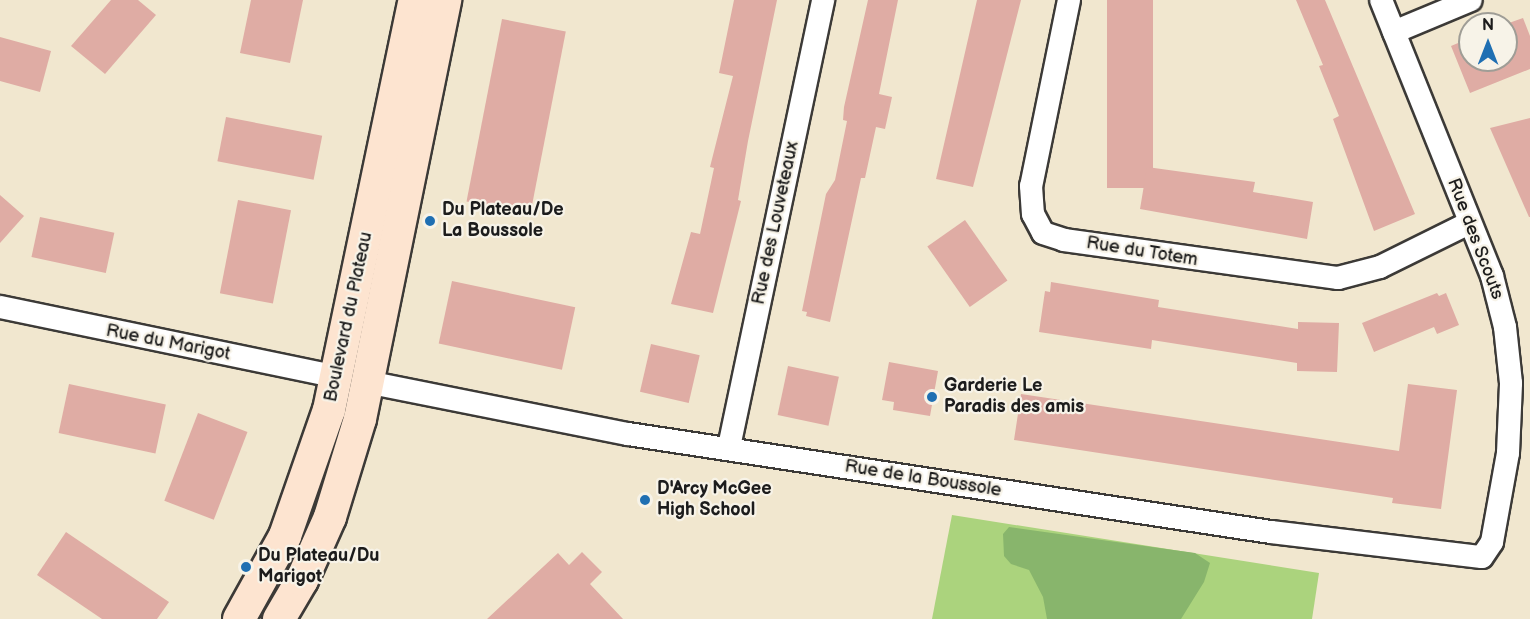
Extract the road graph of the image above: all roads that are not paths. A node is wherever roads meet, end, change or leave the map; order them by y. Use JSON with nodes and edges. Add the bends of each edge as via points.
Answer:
{"nodes":[{"id":1,"x":416,"y":0,"type":"edge"},
{"id":2,"x":445,"y":0,"type":"edge"},
{"id":3,"x":824,"y":0,"type":"edge"},
{"id":4,"x":1069,"y":0,"type":"edge"},
{"id":5,"x":1381,"y":0,"type":"edge"},
{"id":6,"x":1471,"y":0,"type":"edge"},
{"id":7,"x":1394,"y":32,"type":"junction"},
{"id":8,"x":1469,"y":223,"type":"junction"},
{"id":9,"x":0,"y":307,"type":"edge"},
{"id":10,"x":337,"y":377,"type":"junction"},
{"id":11,"x":367,"y":382,"type":"junction"},
{"id":12,"x":729,"y":447,"type":"junction"},
{"id":13,"x":1482,"y":557,"type":"joint"},
{"id":14,"x":239,"y":619,"type":"edge"},
{"id":15,"x":279,"y":619,"type":"edge"}],
"edges":[{"from":1,"to":10,"type":"main road","name":"Boulevard du Plateau"},
{"from":2,"to":11,"type":"main road","name":"Boulevard du Plateau"},
{"from":3,"to":12,"type":"street","name":"Rue des Louveteaux"},
{"from":4,"to":8,"type":"street","name":"Rue du Totem","via":[[1031,186],[1033,214],[1043,233],[1064,240],[1338,278],[1380,267]]},
{"from":5,"to":7,"type":"street","name":"Rue des Scouts"},
{"from":6,"to":7,"type":"street"},
{"from":7,"to":8,"type":"street","name":"Rue des Scouts"},
{"from":8,"to":13,"type":"street","name":"Rue des Scouts","via":[[1502,308],[1511,383],[1508,453],[1492,542]]},
{"from":9,"to":10,"type":"street","name":"Rue du Marigot"},
{"from":10,"to":11,"type":"main road"},
{"from":10,"to":14,"type":"main road","name":"Boulevard du Plateau","via":[[285,536]]},
{"from":11,"to":12,"type":"street","name":"Rue de la Boussole","via":[[628,434]]},
{"from":11,"to":15,"type":"main road","name":"Boulevard du Plateau","via":[[330,516],[302,580]]},
{"from":12,"to":13,"type":"street","name":"Rue de la Boussole","via":[[881,474],[1271,532]]}]}
